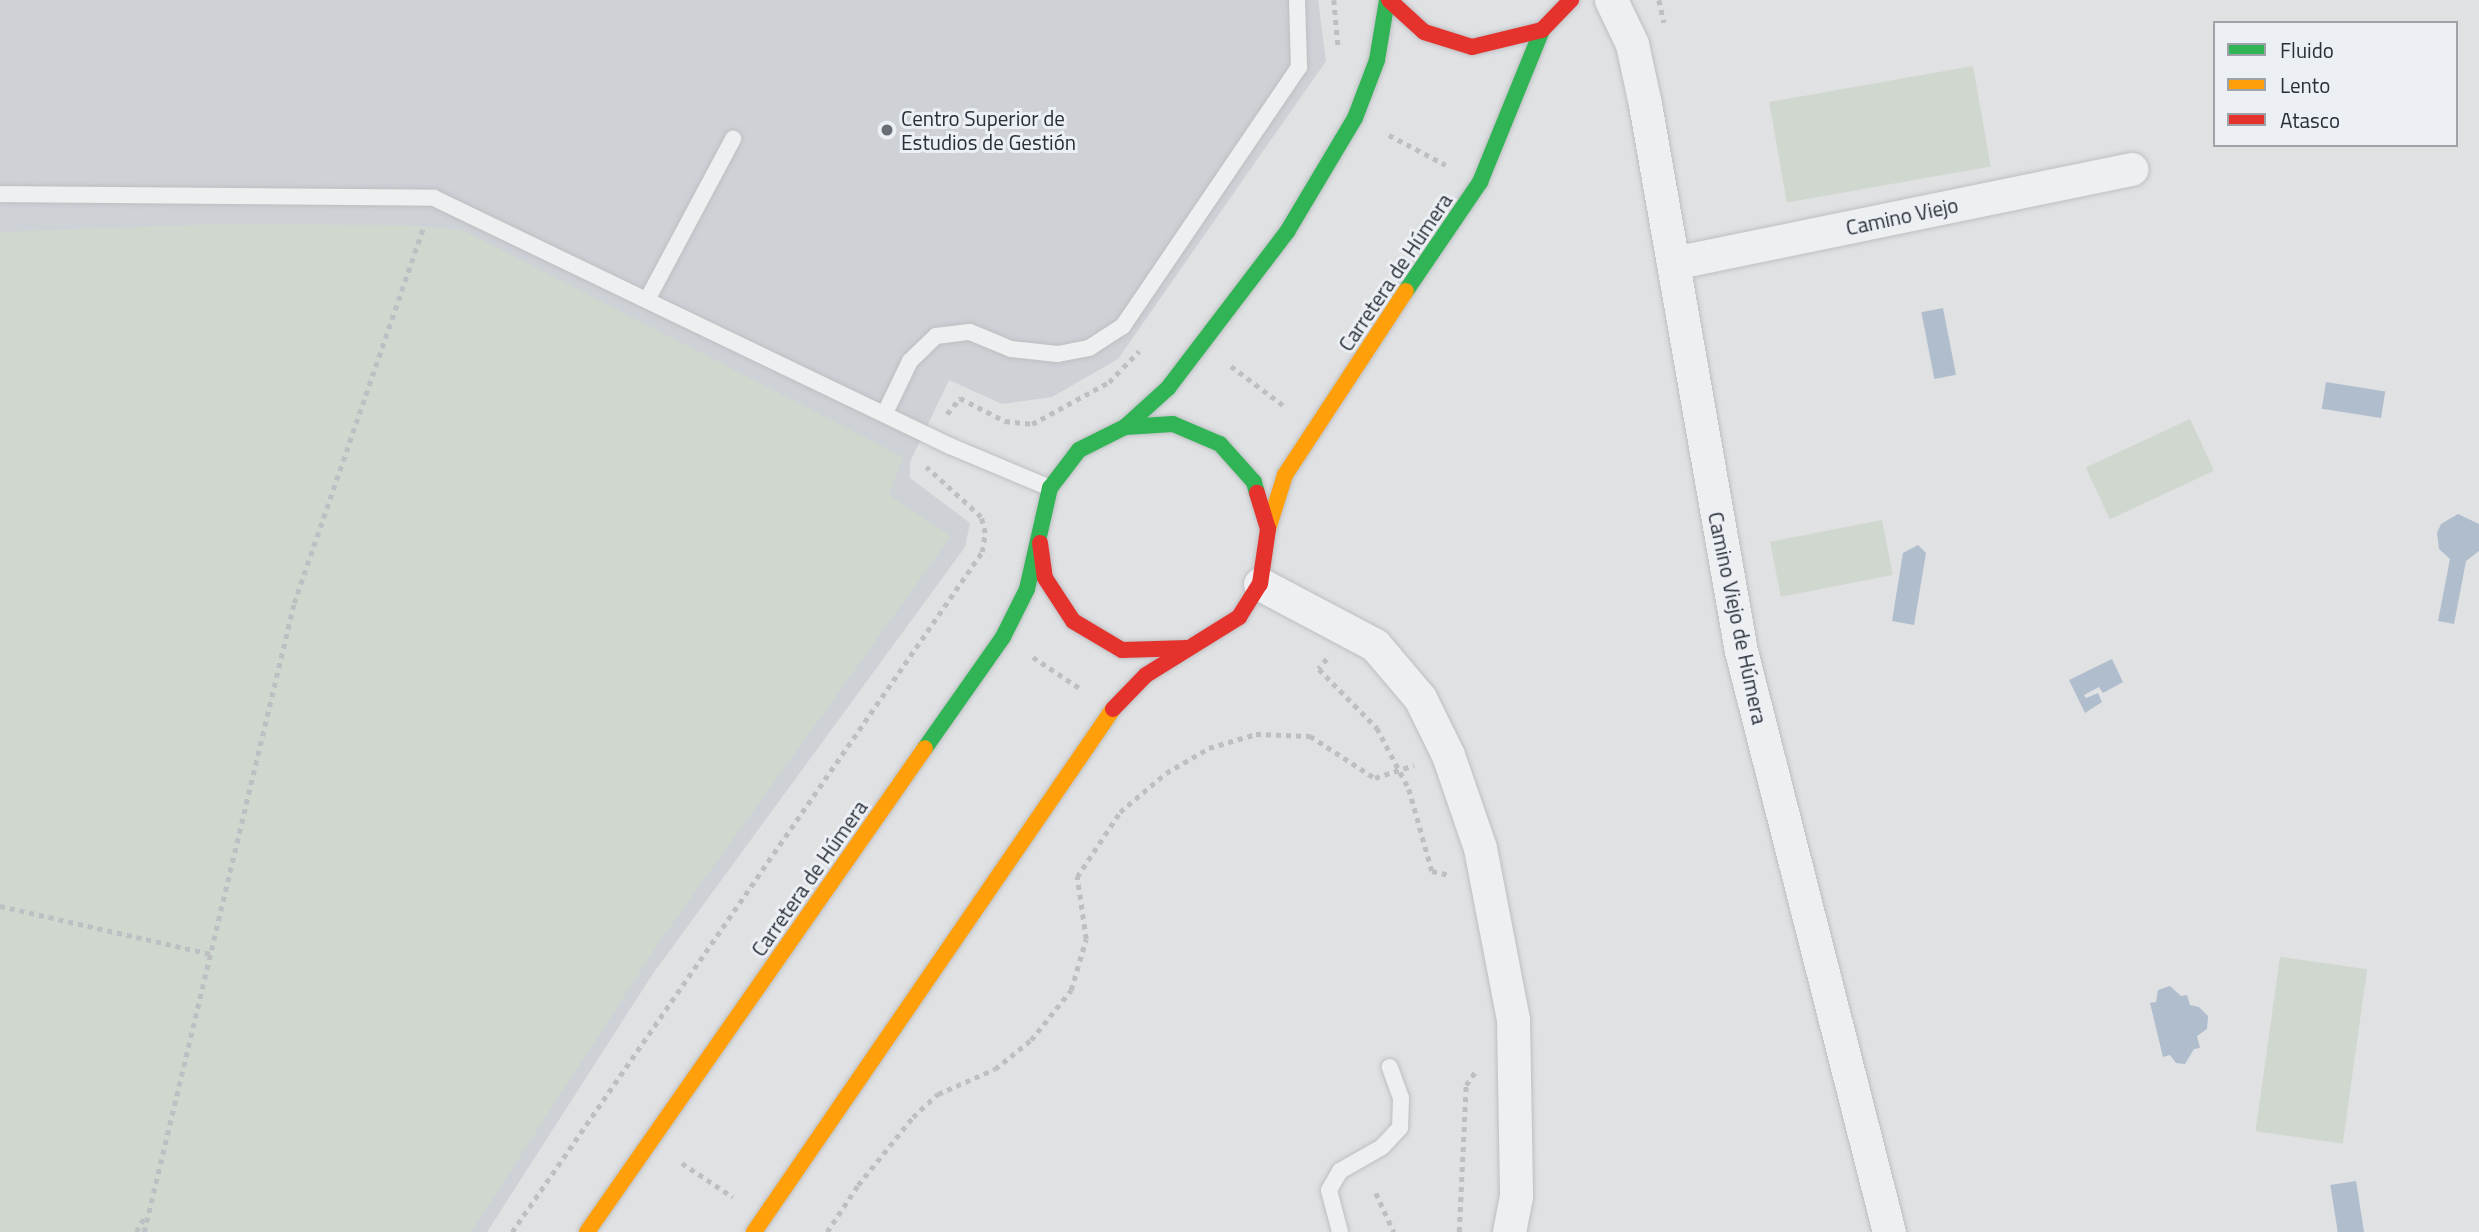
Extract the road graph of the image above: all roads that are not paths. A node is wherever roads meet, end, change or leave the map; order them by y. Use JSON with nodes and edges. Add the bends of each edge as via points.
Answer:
{"nodes":[{"id":1,"x":1297,"y":0,"type":"edge"},
{"id":2,"x":1388,"y":0,"type":"edge"},
{"id":3,"x":1571,"y":0,"type":"edge"},
{"id":4,"x":1611,"y":0,"type":"edge"},
{"id":5,"x":1542,"y":30,"type":"junction"},
{"id":6,"x":733,"y":139,"type":"dead end"},
{"id":7,"x":2131,"y":169,"type":"dead end"},
{"id":8,"x":0,"y":194,"type":"edge"},
{"id":9,"x":1673,"y":263,"type":"junction"},
{"id":10,"x":647,"y":300,"type":"junction"},
{"id":11,"x":886,"y":413,"type":"junction"},
{"id":12,"x":1125,"y":426,"type":"junction"},
{"id":13,"x":1050,"y":488,"type":"junction"},
{"id":14,"x":1268,"y":528,"type":"junction"},
{"id":15,"x":1038,"y":534,"type":"junction"},
{"id":16,"x":1260,"y":584,"type":"junction"},
{"id":17,"x":1190,"y":648,"type":"junction"},
{"id":18,"x":1390,"y":1067,"type":"dead end"},
{"id":19,"x":587,"y":1232,"type":"edge"},
{"id":20,"x":754,"y":1232,"type":"edge"},
{"id":21,"x":1340,"y":1232,"type":"edge"},
{"id":22,"x":1509,"y":1232,"type":"edge"},
{"id":23,"x":1889,"y":1232,"type":"edge"}],
"edges":[{"from":1,"to":11,"type":"lane","via":[[1298,67],[1123,326],[1089,348],[1058,354],[1011,349],[970,332],[936,336],[910,361]]},
{"from":2,"to":5,"type":"street","via":[[1424,32],[1472,47]]},
{"from":2,"to":12,"type":"street","via":[[1377,60],[1355,118],[1287,232],[1168,388]]},
{"from":3,"to":5,"type":"street"},
{"from":4,"to":9,"type":"street","name":"Camino Viejo de Húmera","via":[[1632,44]]},
{"from":5,"to":14,"type":"street","name":"Carretera de Húmera","via":[[1480,181],[1313,428],[1285,475]]},
{"from":6,"to":10,"type":"lane"},
{"from":7,"to":9,"type":"street","name":"Camino Viejo"},
{"from":8,"to":10,"type":"lane","via":[[434,198]]},
{"from":9,"to":23,"type":"street","name":"Camino Viejo de Húmera","via":[[1741,651]]},
{"from":10,"to":11,"type":"lane"},
{"from":11,"to":13,"type":"lane"},
{"from":12,"to":13,"type":"street","via":[[1079,450]]},
{"from":12,"to":14,"type":"street","via":[[1173,425],[1220,444],[1254,482]]},
{"from":13,"to":15,"type":"street"},
{"from":14,"to":16,"type":"street"},
{"from":15,"to":17,"type":"street","via":[[1045,578],[1073,621],[1122,650]]},
{"from":15,"to":19,"type":"street","name":"Carretera de Húmera","via":[[1027,589],[1003,637]]},
{"from":16,"to":17,"type":"street","via":[[1238,617]]},
{"from":16,"to":22,"type":"street","via":[[1375,645],[1420,698],[1448,755],[1480,848],[1513,1019],[1516,1196]]},
{"from":17,"to":20,"type":"street","via":[[1146,675],[1112,710]]},
{"from":18,"to":21,"type":"lane","via":[[1401,1098],[1400,1128],[1382,1147],[1340,1171],[1329,1190]]}]}
